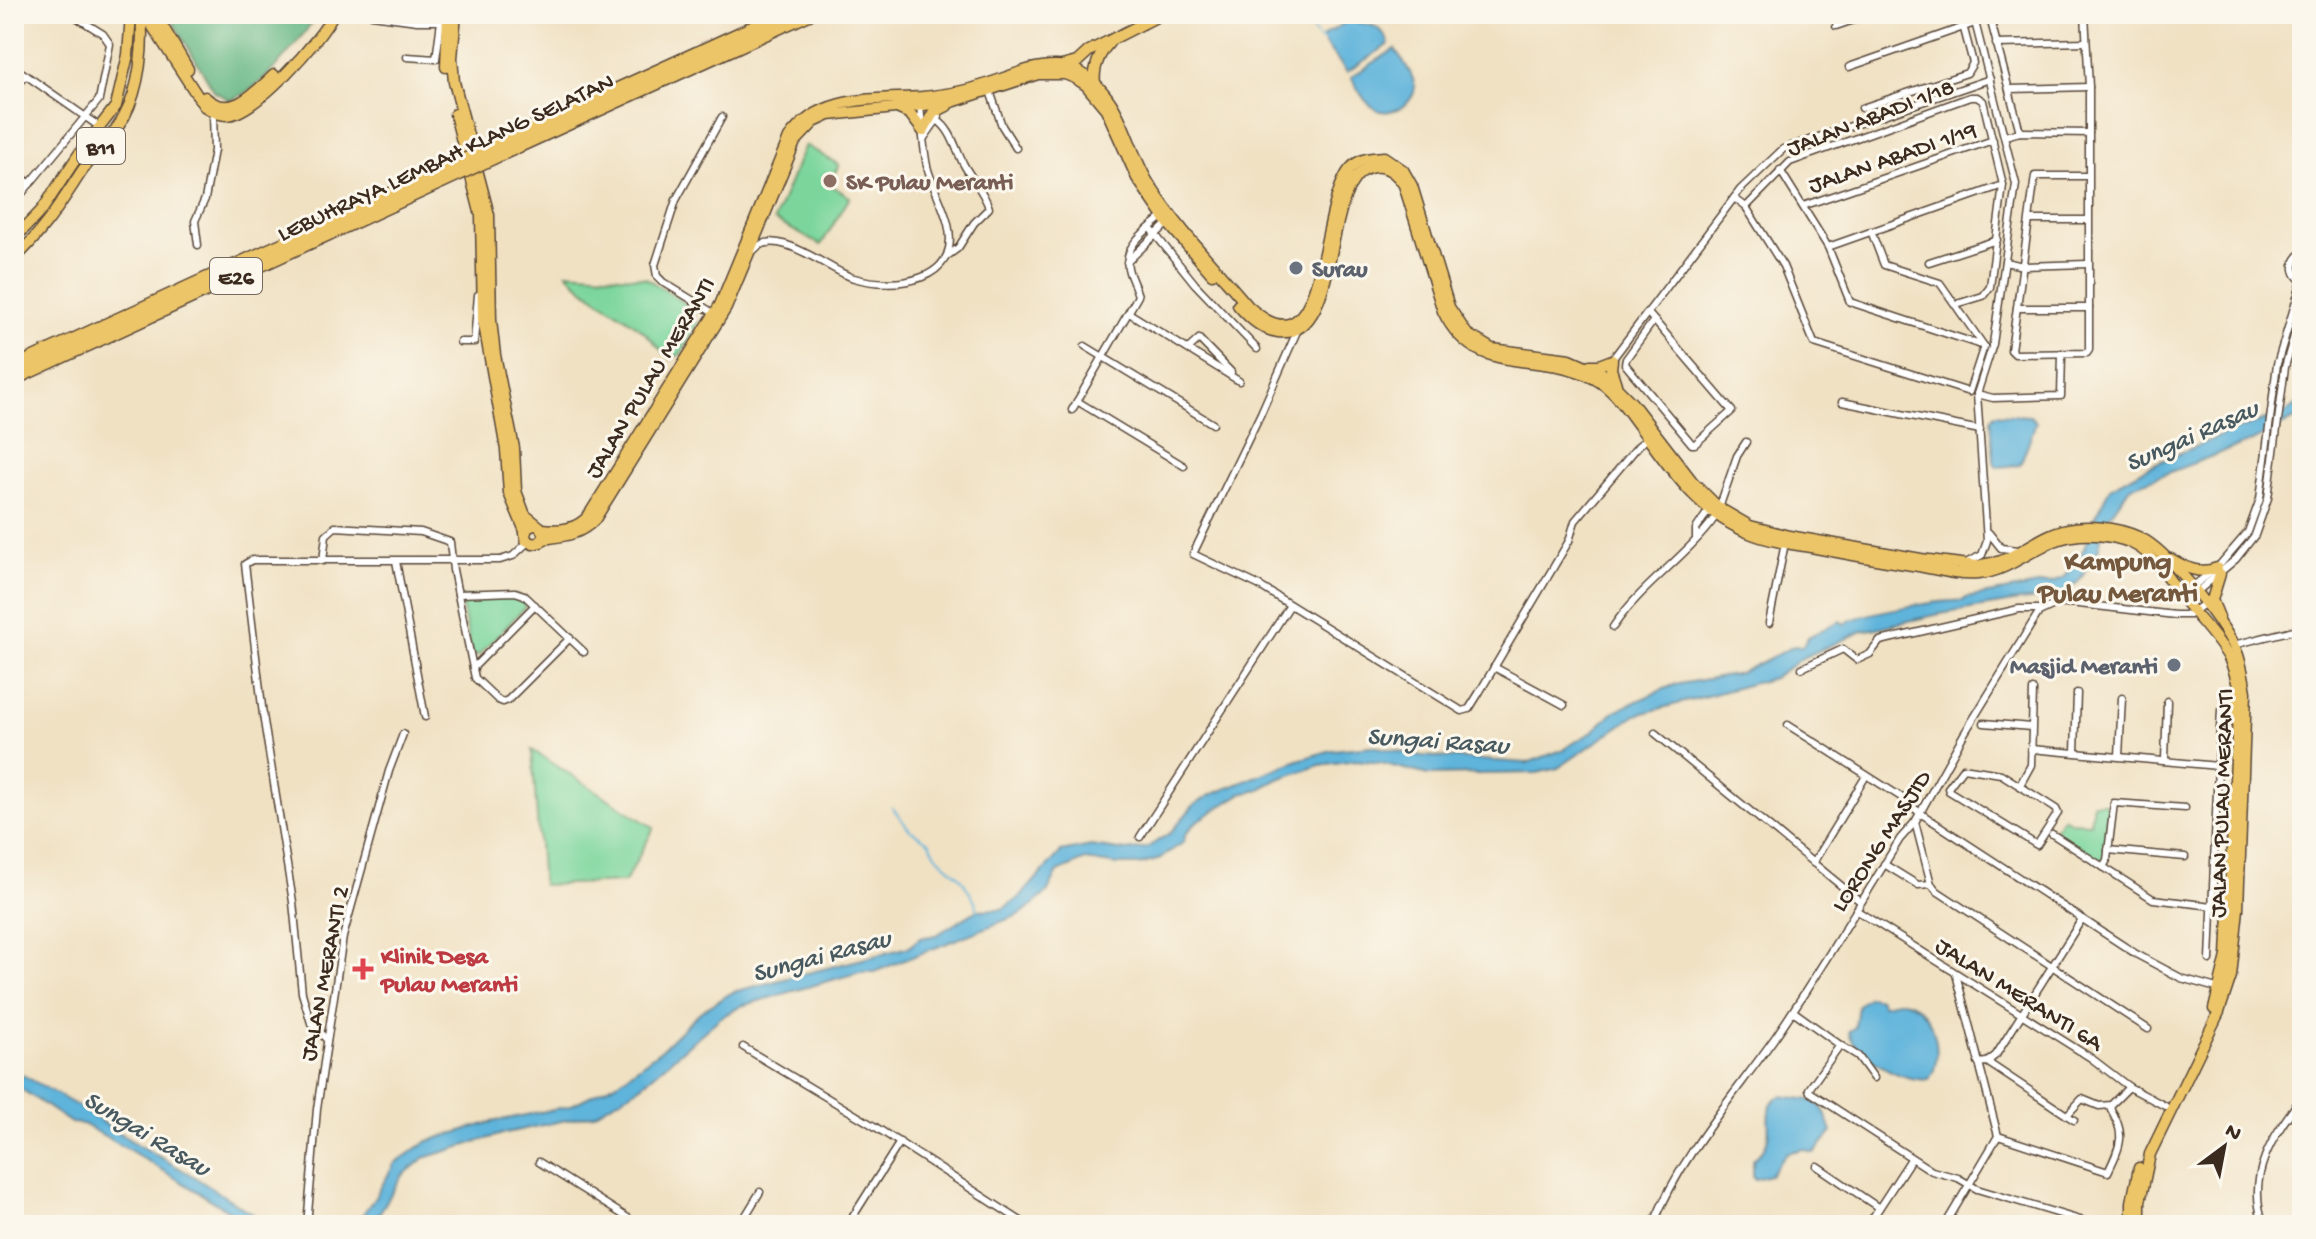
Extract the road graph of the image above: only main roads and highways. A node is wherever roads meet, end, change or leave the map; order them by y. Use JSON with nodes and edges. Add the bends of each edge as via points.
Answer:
{"nodes":[{"id":1,"x":131,"y":14,"type":"edge"},
{"id":2,"x":141,"y":14,"type":"edge"},
{"id":3,"x":327,"y":14,"type":"edge"},
{"id":4,"x":333,"y":14,"type":"edge"},
{"id":5,"x":456,"y":14,"type":"edge"},
{"id":6,"x":782,"y":14,"type":"edge"},
{"id":7,"x":809,"y":14,"type":"edge"},
{"id":8,"x":1162,"y":14,"type":"edge"},
{"id":9,"x":156,"y":16,"type":"edge"},
{"id":10,"x":444,"y":16,"type":"edge"},
{"id":11,"x":1111,"y":42,"type":"junction"},
{"id":12,"x":141,"y":51,"type":"junction"},
{"id":13,"x":175,"y":61,"type":"junction"},
{"id":14,"x":1060,"y":66,"type":"junction"},
{"id":15,"x":1095,"y":83,"type":"junction"},
{"id":16,"x":920,"y":102,"type":"junction"},
{"id":17,"x":950,"y":104,"type":"junction"},
{"id":18,"x":894,"y":107,"type":"junction"},
{"id":19,"x":100,"y":127,"type":"junction"},
{"id":20,"x":104,"y":142,"type":"junction"},
{"id":21,"x":494,"y":151,"type":"junction"},
{"id":22,"x":457,"y":169,"type":"junction"},
{"id":23,"x":1162,"y":223,"type":"junction"},
{"id":24,"x":14,"y":239,"type":"edge"},
{"id":25,"x":14,"y":259,"type":"edge"},
{"id":26,"x":1584,"y":363,"type":"junction"},
{"id":27,"x":14,"y":367,"type":"edge"},
{"id":28,"x":1600,"y":377,"type":"junction"},
{"id":29,"x":14,"y":379,"type":"edge"},
{"id":30,"x":1620,"y":389,"type":"junction"},
{"id":31,"x":1715,"y":511,"type":"junction"},
{"id":32,"x":2078,"y":531,"type":"junction"},
{"id":33,"x":535,"y":533,"type":"junction"},
{"id":34,"x":2115,"y":534,"type":"junction"},
{"id":35,"x":2166,"y":556,"type":"junction"},
{"id":36,"x":2231,"y":642,"type":"junction"},
{"id":37,"x":2134,"y":1224,"type":"edge"}],
"edges":[{"from":1,"to":19,"type":"main road","number":"B11","via":[[116,106]]},
{"from":2,"to":12,"type":"main road","number":"B11"},
{"from":2,"to":13,"type":"main road"},
{"from":3,"to":9,"type":"main road","via":[[278,72],[233,107],[204,96]]},
{"from":4,"to":13,"type":"main road","via":[[251,105],[226,115],[204,106]]},
{"from":5,"to":33,"type":"main road","via":[[454,82],[489,215],[495,355],[514,448],[516,491]]},
{"from":6,"to":21,"type":"highway","name":"LEBUHRAYA LEMBAH KLANG SELATAN","number":"E26"},
{"from":7,"to":21,"type":"highway","name":"LEBUHRAYA LEMBAH KLANG SELATAN","number":"E26"},
{"from":8,"to":11,"type":"main road","name":"JALAN PULAU MERANTI"},
{"from":10,"to":33,"type":"main road","via":[[447,81],[478,197],[485,331],[509,493]]},
{"from":11,"to":14,"type":"main road","name":"JALAN PULAU MERANTI"},
{"from":11,"to":15,"type":"main road","via":[[1097,62]]},
{"from":12,"to":13,"type":"main road","via":[[156,45]]},
{"from":12,"to":20,"type":"main road","number":"B11","via":[[130,102]]},
{"from":14,"to":15,"type":"main road"},
{"from":14,"to":16,"type":"main road","name":"JALAN PULAU MERANTI","via":[[1034,68]]},
{"from":15,"to":23,"type":"main road","name":"JALAN PULAU MERANTI","via":[[1112,104]]},
{"from":16,"to":17,"type":"main road","name":"JALAN PULAU MERANTI"},
{"from":16,"to":18,"type":"main road","name":"JALAN PULAU MERANTI"},
{"from":16,"to":33,"type":"main road","name":"JALAN PULAU MERANTI","via":[[843,102],[817,111],[796,127],[715,314],[584,521],[573,528]]},
{"from":17,"to":18,"type":"main road","via":[[933,113],[923,135],[910,114]]},
{"from":17,"to":23,"type":"main road","name":"JALAN PULAU MERANTI","via":[[1052,73],[1086,85],[1106,109]]},
{"from":18,"to":33,"type":"main road","name":"JALAN PULAU MERANTI","via":[[829,115],[803,132],[726,308],[595,519],[570,536]]},
{"from":19,"to":20,"type":"main road"},
{"from":19,"to":24,"type":"main road","number":"B11","via":[[42,210]]},
{"from":20,"to":25,"type":"main road","number":"B11","via":[[53,218]]},
{"from":21,"to":22,"type":"highway","name":"LEBUHRAYA LEMBAH KLANG SELATAN","number":"E26","bridge":true},
{"from":22,"to":27,"type":"highway","name":"LEBUHRAYA LEMBAH KLANG SELATAN","number":"E26"},
{"from":22,"to":29,"type":"highway","name":"LEBUHRAYA LEMBAH KLANG SELATAN","number":"E26"},
{"from":23,"to":26,"type":"main road","name":"JALAN PULAU MERANTI","via":[[1248,306],[1272,322],[1293,323],[1316,281],[1344,177],[1360,160],[1384,157],[1403,170],[1412,186],[1449,307],[1467,334],[1492,349]]},
{"from":23,"to":28,"type":"main road","name":"JALAN PULAU MERANTI","via":[[1178,234],[1254,321],[1282,332],[1311,315],[1348,190],[1366,169],[1384,167],[1404,185],[1443,311],[1461,340],[1491,356]]},
{"from":26,"to":28,"type":"main road","name":"JALAN PULAU MERANTI"},
{"from":26,"to":30,"type":"main road","via":[[1612,360]]},
{"from":28,"to":30,"type":"main road","name":"JALAN PULAU MERANTI"},
{"from":28,"to":31,"type":"main road","name":"JALAN PULAU MERANTI"},
{"from":30,"to":31,"type":"main road","name":"JALAN PULAU MERANTI"},
{"from":31,"to":32,"type":"main road","name":"JALAN PULAU MERANTI","via":[[1789,536],[1977,566],[2000,561],[2058,531]]},
{"from":31,"to":32,"type":"main road","name":"JALAN PULAU MERANTI","via":[[1749,533],[1785,543],[1977,574],[2002,569]]},
{"from":32,"to":34,"type":"main road","name":"JALAN PULAU MERANTI"},
{"from":34,"to":35,"type":"main road","name":"JALAN PULAU MERANTI","via":[[2144,540]]},
{"from":34,"to":37,"type":"main road","name":"JALAN PULAU MERANTI","via":[[2156,562],[2219,642],[2239,692],[2227,956],[2214,1009],[2143,1152]]},
{"from":35,"to":36,"type":"main road","name":"JALAN PULAU MERANTI"},
{"from":35,"to":36,"type":"main road","via":[[2192,570],[2218,571],[2212,600]]},
{"from":36,"to":37,"type":"main road","name":"JALAN PULAU MERANTI","via":[[2246,692],[2234,957],[2219,1012],[2150,1154]]}]}
